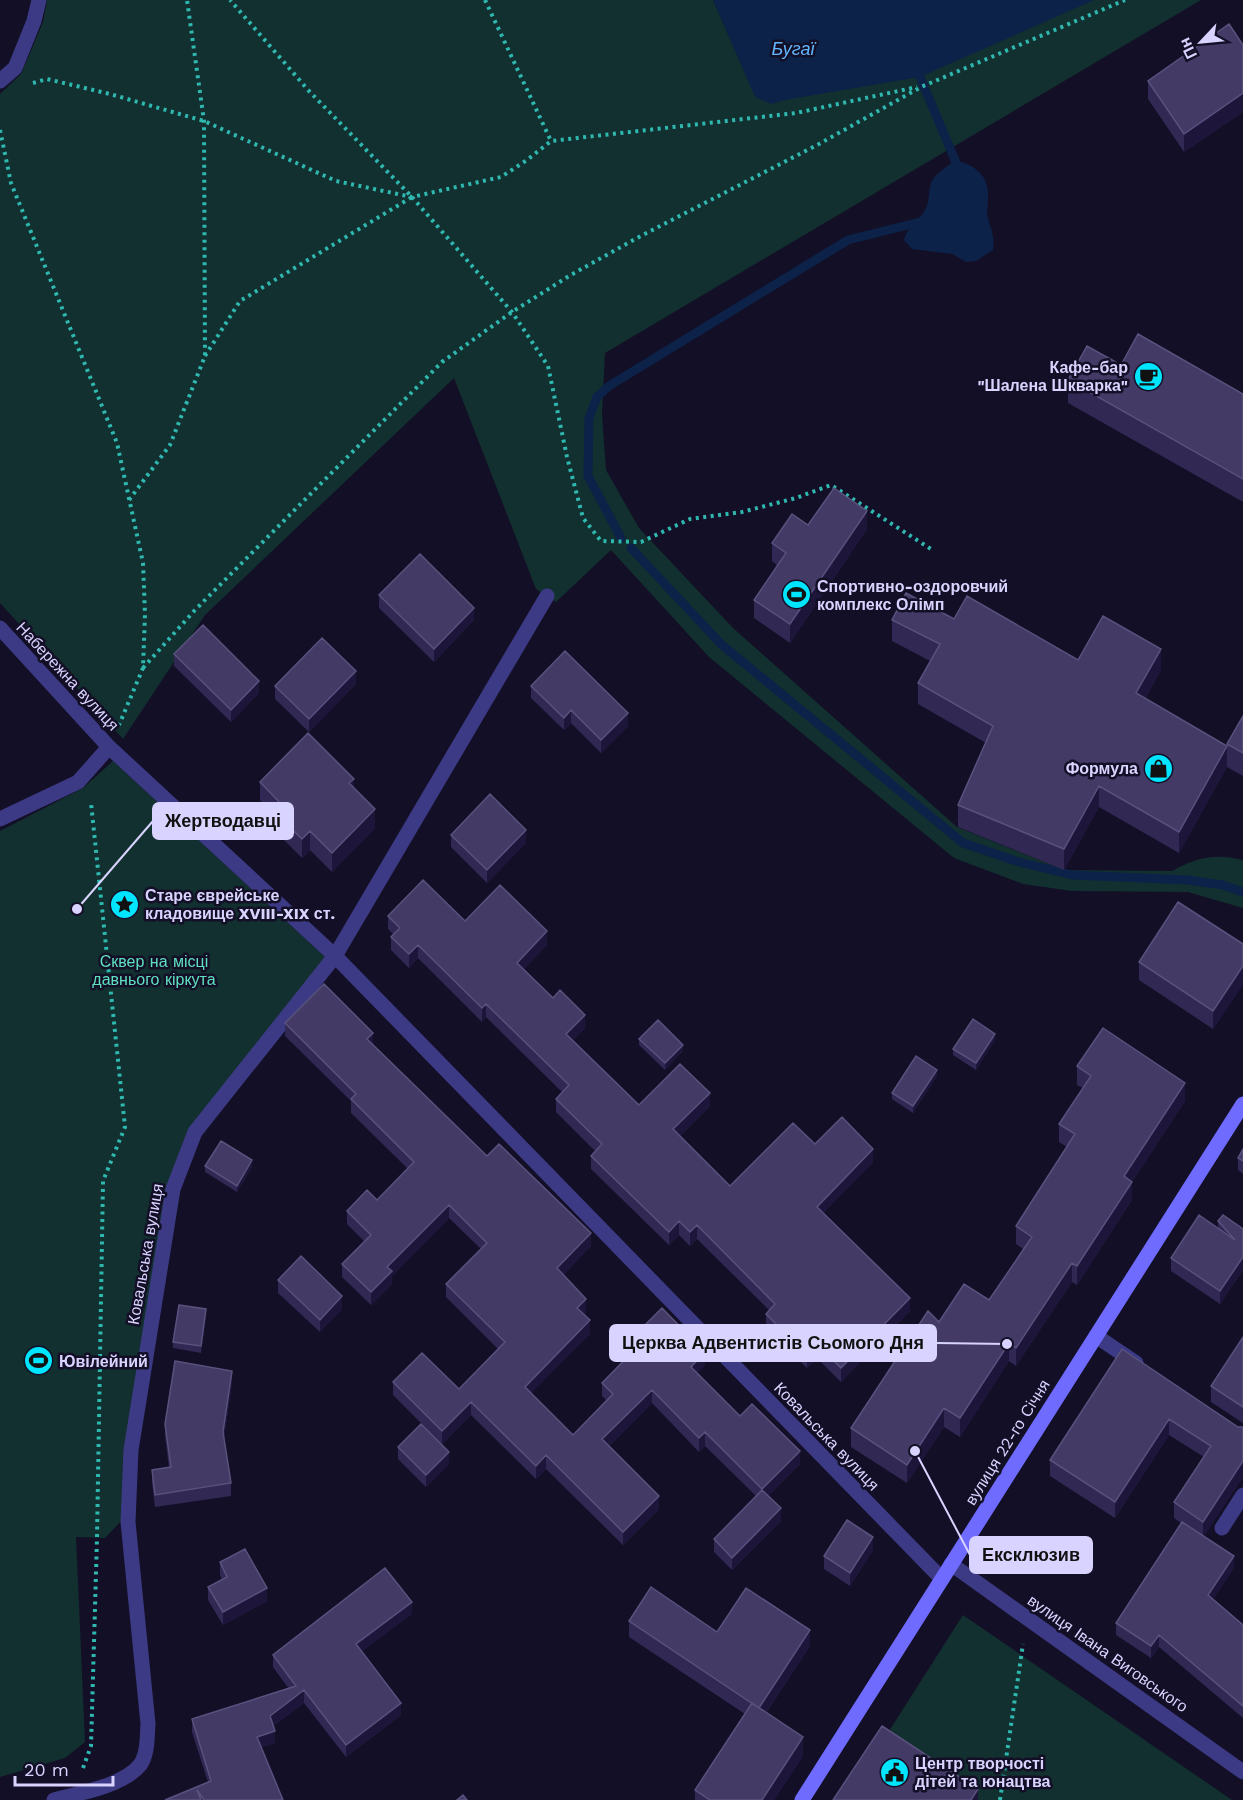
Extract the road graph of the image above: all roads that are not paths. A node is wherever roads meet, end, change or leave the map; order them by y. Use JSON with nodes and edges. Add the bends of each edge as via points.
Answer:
{"nodes":[{"id":1,"x":39,"y":0,"type":"edge"},
{"id":2,"x":0,"y":81,"type":"edge"},
{"id":3,"x":547,"y":596,"type":"dead end"},
{"id":4,"x":0,"y":628,"type":"edge"},
{"id":5,"x":109,"y":747,"type":"junction"},
{"id":6,"x":0,"y":819,"type":"edge"},
{"id":7,"x":335,"y":956,"type":"junction"},
{"id":8,"x":1243,"y":1104,"type":"edge"},
{"id":9,"x":1096,"y":1336,"type":"junction"},
{"id":10,"x":1145,"y":1369,"type":"edge"},
{"id":11,"x":1243,"y":1495,"type":"edge"},
{"id":12,"x":1222,"y":1528,"type":"dead end"},
{"id":13,"x":951,"y":1564,"type":"junction"},
{"id":14,"x":942,"y":1580,"type":"junction"},
{"id":15,"x":1243,"y":1772,"type":"edge"},
{"id":16,"x":54,"y":1800,"type":"edge"},
{"id":17,"x":802,"y":1800,"type":"edge"}],
"edges":[{"from":1,"to":2,"type":"street","via":[[15,68]]},
{"from":3,"to":7,"type":"street"},
{"from":4,"to":5,"type":"street","name":"Набережна вулиця"},
{"from":5,"to":6,"type":"street","via":[[78,782]]},
{"from":5,"to":7,"type":"street","name":"Ковальська вулиця"},
{"from":7,"to":14,"type":"street","name":"Ковальська вулиця"},
{"from":7,"to":16,"type":"street","name":"Ковальська вулиця","via":[[195,1132],[173,1189],[131,1450],[128,1522],[148,1724],[147,1749],[141,1764],[128,1776]]},
{"from":8,"to":9,"type":"main road","name":"вулиця 22-го Січня"},
{"from":9,"to":10,"type":"street"},
{"from":9,"to":13,"type":"main road","name":"вулиця 22-го Січня"},
{"from":11,"to":12,"type":"street"},
{"from":13,"to":14,"type":"main road","name":"вулиця 22-го Січня"},
{"from":13,"to":15,"type":"street","name":"вулиця Івана Виговського"},
{"from":14,"to":17,"type":"main road","name":"вулиця 22-го Січня"}]}
